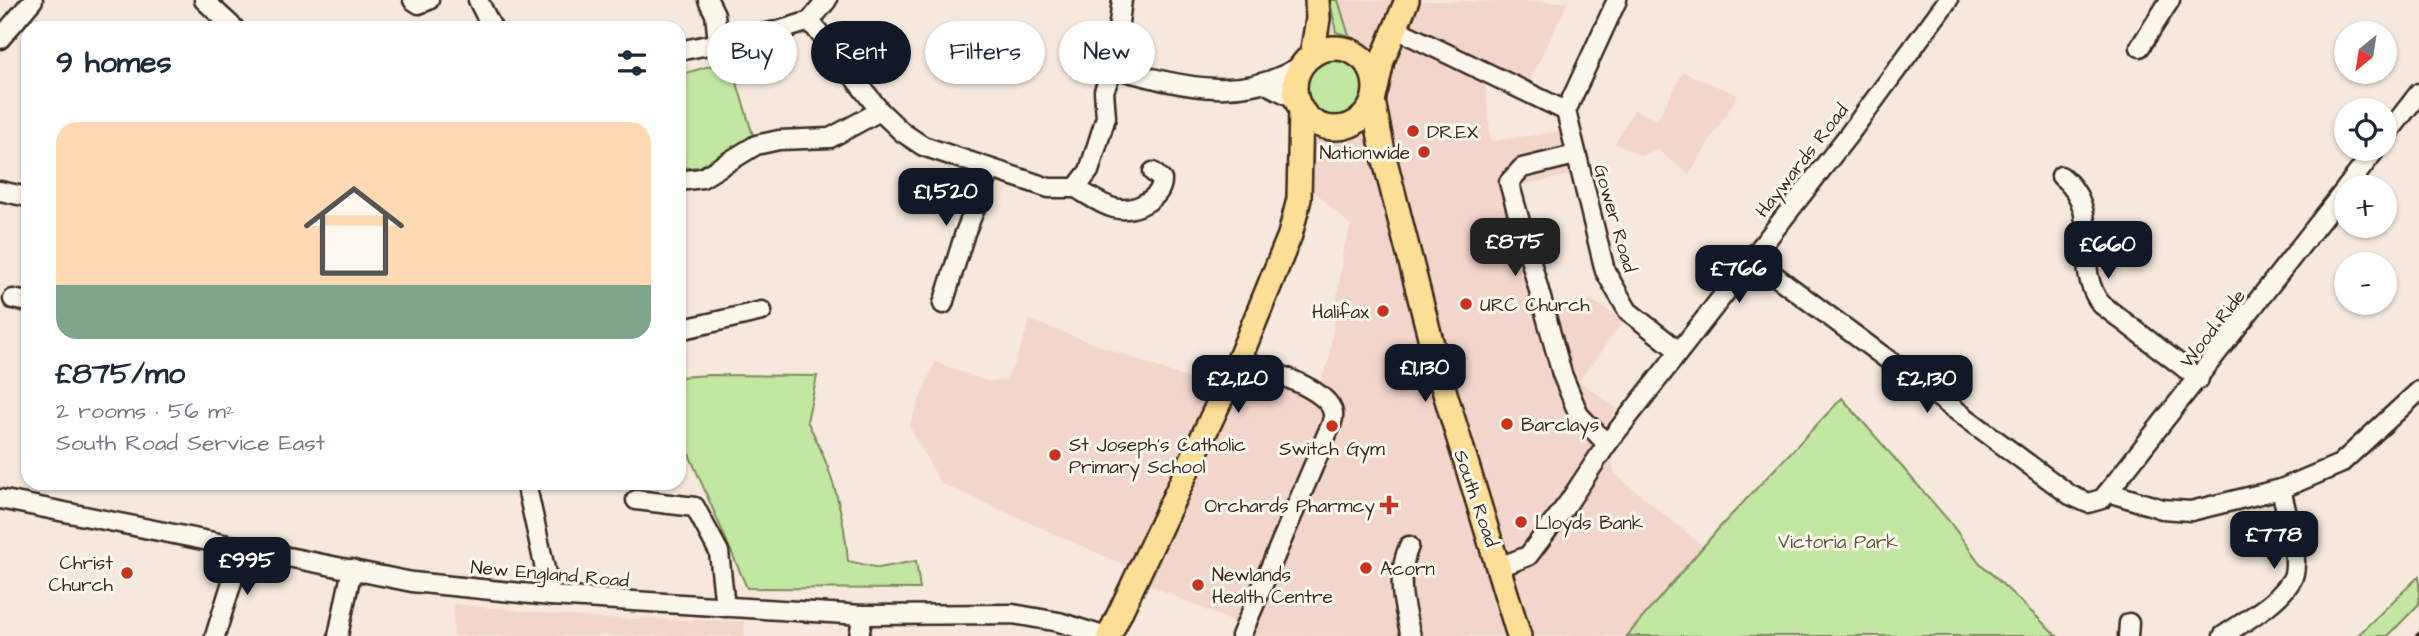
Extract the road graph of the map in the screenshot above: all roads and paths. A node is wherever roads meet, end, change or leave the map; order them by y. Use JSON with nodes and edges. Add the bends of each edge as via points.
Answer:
{"nodes":[{"id":1,"x":32,"y":0,"type":"edge"},
{"id":2,"x":204,"y":0,"type":"edge"},
{"id":3,"x":412,"y":0,"type":"edge"},
{"id":4,"x":429,"y":0,"type":"edge"},
{"id":5,"x":478,"y":0,"type":"edge"},
{"id":6,"x":708,"y":0,"type":"edge"},
{"id":7,"x":827,"y":0,"type":"edge"},
{"id":8,"x":1122,"y":0,"type":"edge"},
{"id":9,"x":1407,"y":0,"type":"edge"},
{"id":10,"x":1617,"y":0,"type":"edge"},
{"id":11,"x":1948,"y":0,"type":"edge"},
{"id":12,"x":2170,"y":0,"type":"edge"},
{"id":13,"x":1317,"y":9,"type":"edge"},
{"id":14,"x":226,"y":21,"type":"edge"},
{"id":15,"x":488,"y":21,"type":"edge"},
{"id":16,"x":716,"y":21,"type":"edge"},
{"id":17,"x":810,"y":21,"type":"junction"},
{"id":18,"x":1119,"y":21,"type":"edge"},
{"id":19,"x":797,"y":25,"type":"edge"},
{"id":20,"x":1394,"y":28,"type":"junction"},
{"id":21,"x":0,"y":39,"type":"edge"},
{"id":22,"x":707,"y":45,"type":"edge"},
{"id":23,"x":2140,"y":47,"type":"dead end"},
{"id":24,"x":686,"y":49,"type":"edge"},
{"id":25,"x":1345,"y":50,"type":"junction"},
{"id":26,"x":1307,"y":60,"type":"junction"},
{"id":27,"x":1155,"y":78,"type":"edge"},
{"id":28,"x":1107,"y":84,"type":"edge"},
{"id":29,"x":1265,"y":84,"type":"junction"},
{"id":30,"x":2419,"y":93,"type":"edge"},
{"id":31,"x":1374,"y":97,"type":"junction"},
{"id":32,"x":1299,"y":104,"type":"junction"},
{"id":33,"x":880,"y":111,"type":"junction"},
{"id":34,"x":1566,"y":111,"type":"junction"},
{"id":35,"x":2397,"y":121,"type":"edge"},
{"id":36,"x":1339,"y":127,"type":"junction"},
{"id":37,"x":1575,"y":155,"type":"junction"},
{"id":38,"x":1384,"y":157,"type":"junction"},
{"id":39,"x":2367,"y":161,"type":"edge"},
{"id":40,"x":991,"y":169,"type":"junction"},
{"id":41,"x":1153,"y":172,"type":"dead end"},
{"id":42,"x":2356,"y":175,"type":"edge"},
{"id":43,"x":1298,"y":176,"type":"junction"},
{"id":44,"x":2061,"y":176,"type":"dead end"},
{"id":45,"x":686,"y":180,"type":"edge"},
{"id":46,"x":1076,"y":188,"type":"junction"},
{"id":47,"x":0,"y":191,"type":"edge"},
{"id":48,"x":21,"y":196,"type":"edge"},
{"id":49,"x":2334,"y":204,"type":"edge"},
{"id":50,"x":1751,"y":258,"type":"junction"},
{"id":51,"x":943,"y":304,"type":"dead end"},
{"id":52,"x":762,"y":311,"type":"dead end"},
{"id":53,"x":686,"y":328,"type":"edge"},
{"id":54,"x":1679,"y":351,"type":"junction"},
{"id":55,"x":1239,"y":360,"type":"junction"},
{"id":56,"x":2199,"y":379,"type":"junction"},
{"id":57,"x":2419,"y":391,"type":"edge"},
{"id":58,"x":1607,"y":444,"type":"junction"},
{"id":59,"x":2281,"y":489,"type":"junction"},
{"id":60,"x":528,"y":490,"type":"edge"},
{"id":61,"x":2108,"y":492,"type":"junction"},
{"id":62,"x":0,"y":499,"type":"edge"},
{"id":63,"x":636,"y":500,"type":"dead end"},
{"id":64,"x":1409,"y":546,"type":"dead end"},
{"id":65,"x":243,"y":547,"type":"junction"},
{"id":66,"x":1499,"y":567,"type":"junction"},
{"id":67,"x":352,"y":569,"type":"junction"},
{"id":68,"x":551,"y":596,"type":"junction"},
{"id":69,"x":725,"y":607,"type":"junction"},
{"id":70,"x":863,"y":615,"type":"junction"},
{"id":71,"x":215,"y":636,"type":"edge"},
{"id":72,"x":338,"y":636,"type":"edge"},
{"id":73,"x":859,"y":636,"type":"edge"},
{"id":74,"x":1103,"y":636,"type":"edge"},
{"id":75,"x":1108,"y":636,"type":"edge"},
{"id":76,"x":1241,"y":636,"type":"edge"},
{"id":77,"x":1411,"y":636,"type":"edge"},
{"id":78,"x":1519,"y":636,"type":"edge"},
{"id":79,"x":2222,"y":636,"type":"edge"}],
"edges":[{"from":1,"to":21,"type":"street"},
{"from":2,"to":14,"type":"street"},
{"from":3,"to":4,"type":"street","via":[[419,4]]},
{"from":5,"to":15,"type":"street"},
{"from":6,"to":16,"type":"street"},
{"from":7,"to":17,"type":"street"},
{"from":8,"to":18,"type":"street"},
{"from":9,"to":20,"type":"main road"},
{"from":10,"to":34,"type":"street"},
{"from":11,"to":50,"type":"street","name":"Haywards Road"},
{"from":12,"to":23,"type":"street"},
{"from":13,"to":25,"type":"main road"},
{"from":13,"to":26,"type":"main road"},
{"from":17,"to":19,"type":"street"},
{"from":17,"to":33,"type":"street"},
{"from":20,"to":25,"type":"main road","via":[[1379,43]]},
{"from":20,"to":31,"type":"main road"},
{"from":20,"to":34,"type":"street"},
{"from":22,"to":24,"type":"street"},
{"from":25,"to":26,"type":"main road"},
{"from":25,"to":31,"type":"main road","via":[[1370,68]]},
{"from":26,"to":29,"type":"street"},
{"from":26,"to":32,"type":"main road","via":[[1297,74]]},
{"from":27,"to":29,"type":"street","via":[[1220,88]]},
{"from":28,"to":46,"type":"street","via":[[1106,117],[1089,171]]},
{"from":29,"to":32,"type":"street"},
{"from":30,"to":35,"type":"street"},
{"from":31,"to":36,"type":"main road","via":[[1360,120]]},
{"from":31,"to":38,"type":"main road","name":"South Road"},
{"from":32,"to":36,"type":"main road","via":[[1309,119]]},
{"from":32,"to":43,"type":"main road"},
{"from":33,"to":40,"type":"street","via":[[923,146]]},
{"from":33,"to":45,"type":"street","via":[[830,138],[756,145],[702,178]]},
{"from":34,"to":37,"type":"street","name":"Gower Road"},
{"from":36,"to":38,"type":"main road"},
{"from":36,"to":43,"type":"main road","via":[[1312,145]]},
{"from":37,"to":54,"type":"street","name":"Gower Road","via":[[1605,271],[1628,311]]},
{"from":37,"to":58,"type":"street","via":[[1522,167],[1509,182],[1562,374],[1579,415]]},
{"from":38,"to":66,"type":"main road","name":"South Road","via":[[1461,451]]},
{"from":39,"to":42,"type":"street","name":"Wood Ride"},
{"from":40,"to":46,"type":"street","via":[[1049,188]]},
{"from":40,"to":51,"type":"street"},
{"from":41,"to":46,"type":"street","via":[[1162,180],[1160,190],[1130,209],[1112,210]]},
{"from":43,"to":55,"type":"main road","via":[[1290,235]]},
{"from":44,"to":56,"type":"street","via":[[2076,188],[2086,215],[2089,288],[2101,304]]},
{"from":47,"to":48,"type":"street"},
{"from":49,"to":56,"type":"street","name":"Wood Ride"},
{"from":50,"to":54,"type":"street","name":"Haywards Road"},
{"from":50,"to":61,"type":"street","via":[[2070,495],[2088,503]]},
{"from":52,"to":53,"type":"street"},
{"from":54,"to":58,"type":"street","name":"Haywards Road"},
{"from":55,"to":75,"type":"main road"},
{"from":55,"to":76,"type":"street","via":[[1316,392],[1332,413]]},
{"from":56,"to":61,"type":"street","name":"Wood Ride"},
{"from":57,"to":59,"type":"street","via":[[2340,464]]},
{"from":58,"to":66,"type":"street","name":"Haywards Road","via":[[1528,556]]},
{"from":59,"to":61,"type":"street","via":[[2191,511],[2162,509]]},
{"from":59,"to":79,"type":"street","via":[[2295,558],[2292,580]]},
{"from":60,"to":68,"type":"street"},
{"from":62,"to":65,"type":"street","name":"New England Road"},
{"from":63,"to":69,"type":"street","via":[[695,507],[719,552]]},
{"from":64,"to":77,"type":"street","via":[[1402,562],[1401,597]]},
{"from":65,"to":67,"type":"street","name":"New England Road"},
{"from":65,"to":71,"type":"street"},
{"from":66,"to":78,"type":"main road","name":"South Road"},
{"from":67,"to":68,"type":"street","name":"New England Road","via":[[412,582]]},
{"from":67,"to":72,"type":"street"},
{"from":68,"to":69,"type":"street","name":"New England Road"},
{"from":69,"to":70,"type":"street","name":"New England Road"},
{"from":70,"to":73,"type":"street"},
{"from":70,"to":74,"type":"street","name":"New England Road","via":[[1013,614]]}]}
